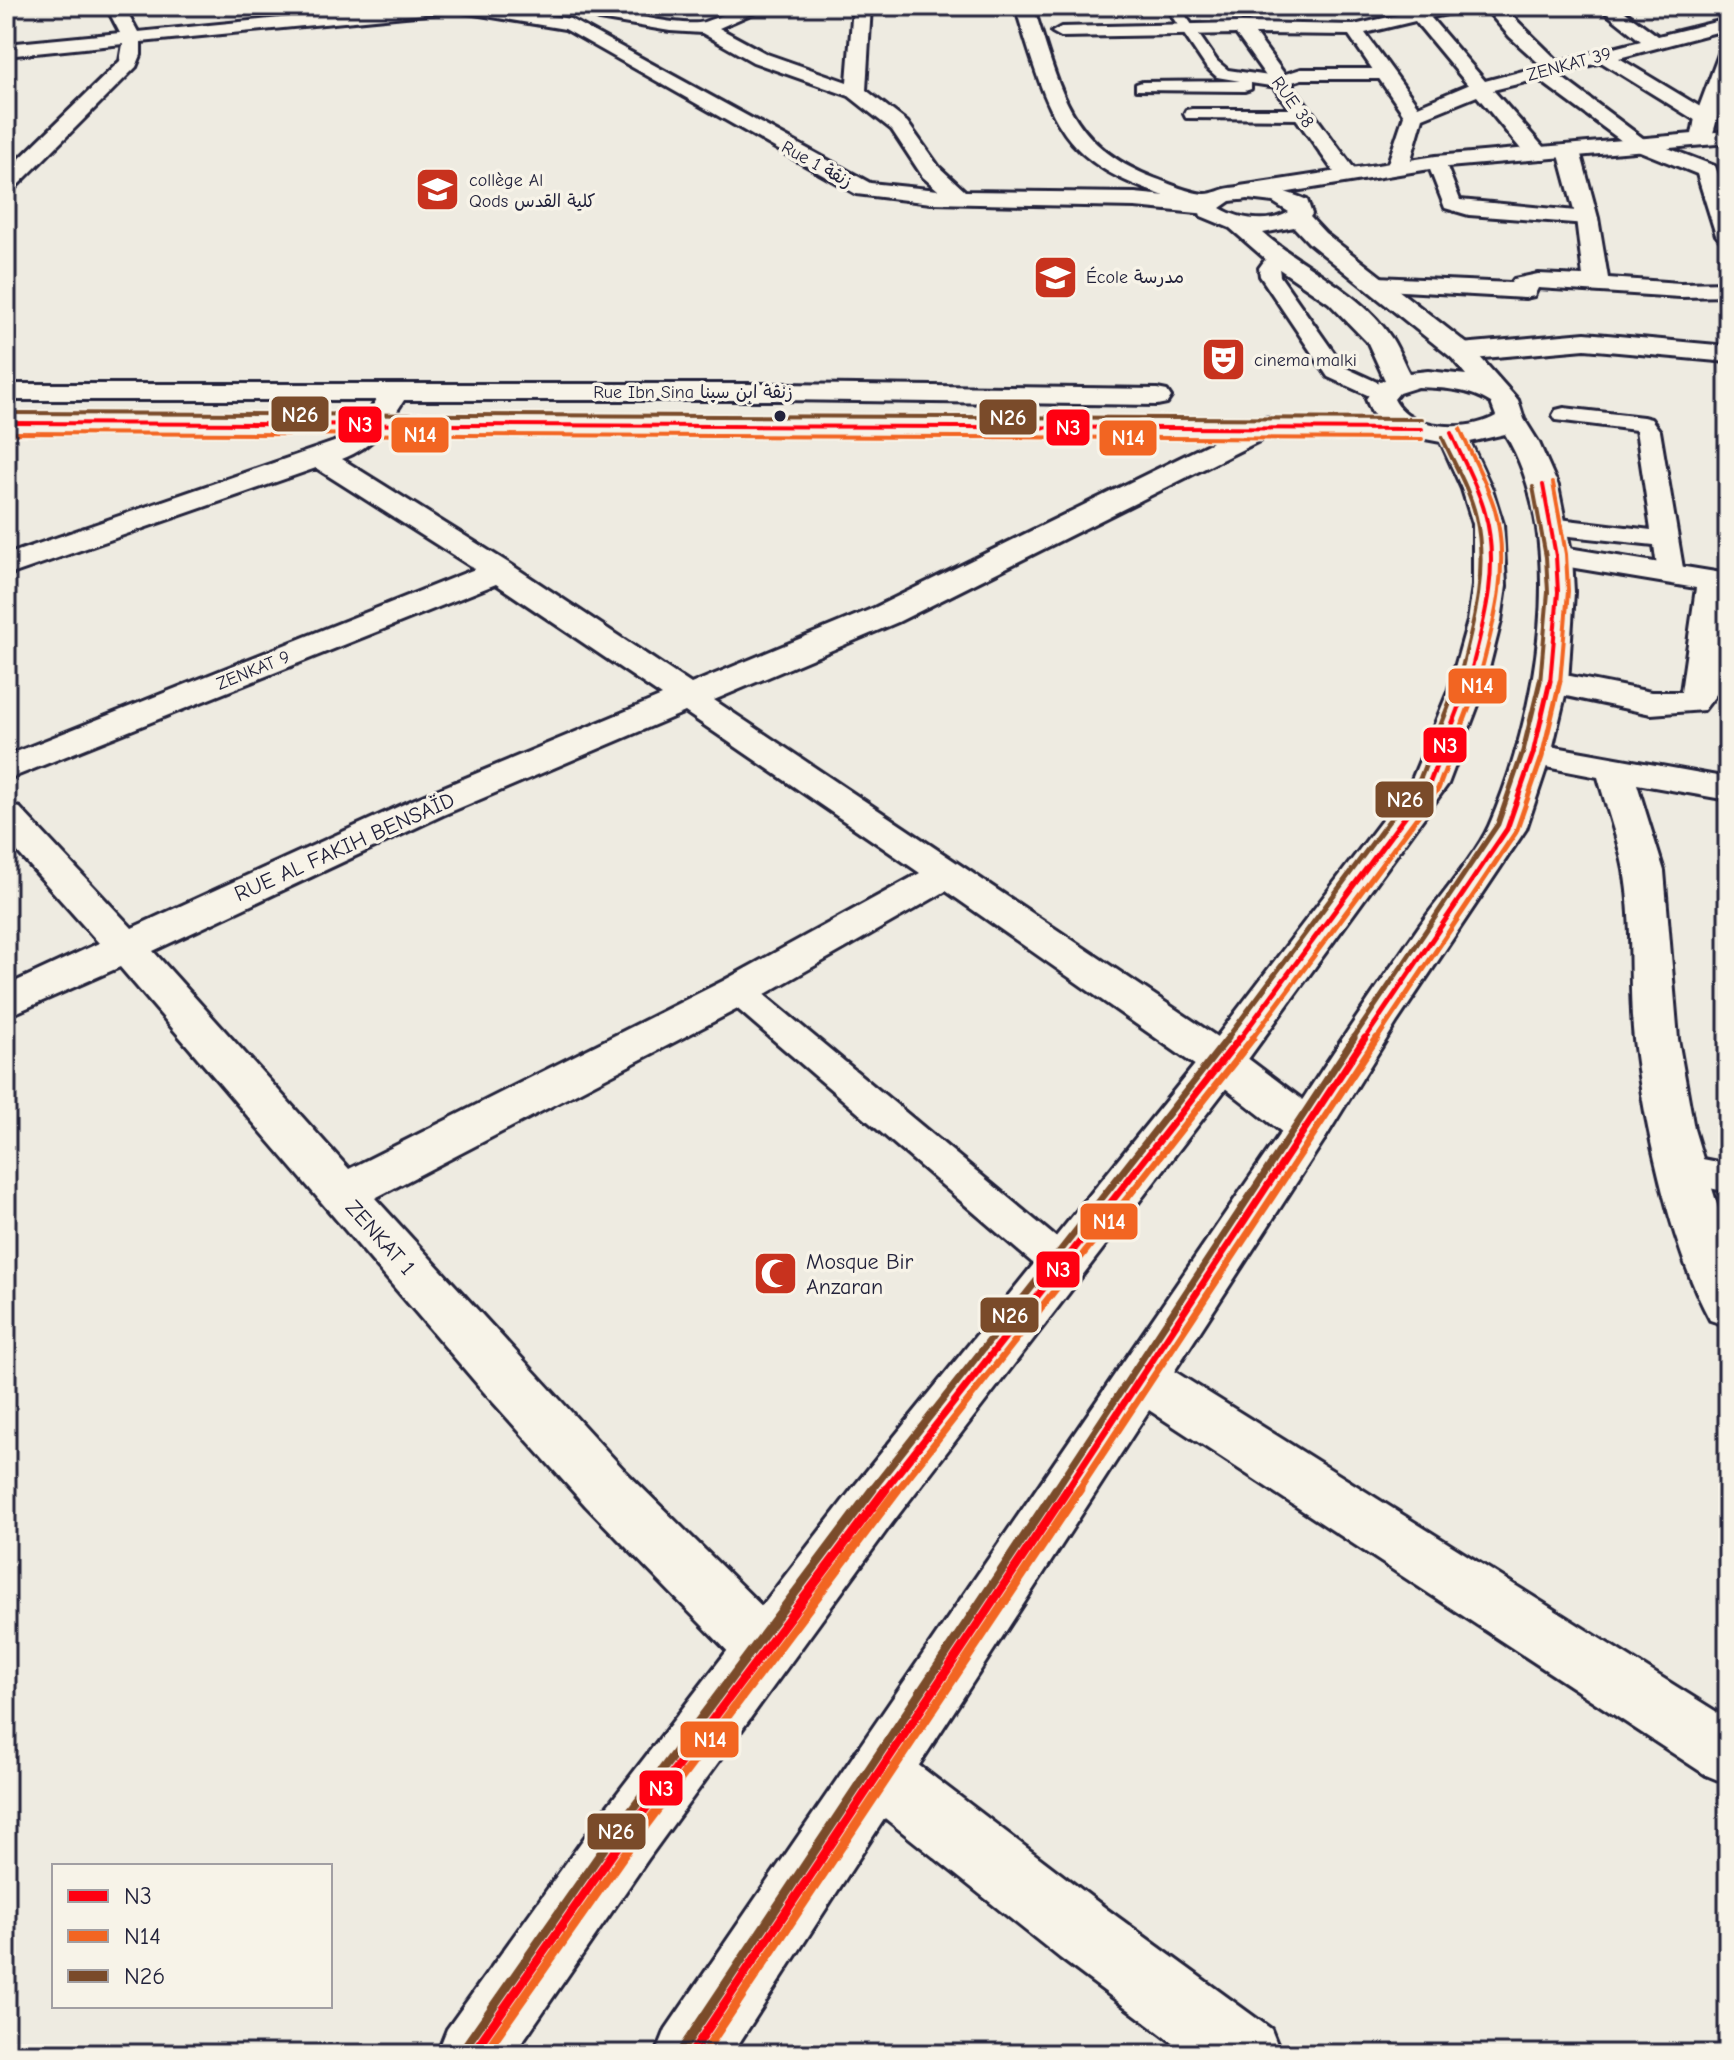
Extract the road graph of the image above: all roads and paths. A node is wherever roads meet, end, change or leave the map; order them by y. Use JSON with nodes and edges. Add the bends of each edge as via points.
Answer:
{"nodes":[{"id":1,"x":115,"y":6,"type":"edge"},
{"id":2,"x":456,"y":6,"type":"edge"},
{"id":3,"x":624,"y":6,"type":"edge"},
{"id":4,"x":760,"y":6,"type":"edge"},
{"id":5,"x":862,"y":6,"type":"edge"},
{"id":6,"x":1024,"y":6,"type":"edge"},
{"id":7,"x":1172,"y":6,"type":"edge"},
{"id":8,"x":1188,"y":6,"type":"edge"},
{"id":9,"x":1388,"y":6,"type":"edge"},
{"id":10,"x":1459,"y":6,"type":"edge"},
{"id":11,"x":1492,"y":6,"type":"edge"},
{"id":12,"x":1606,"y":6,"type":"edge"},
{"id":13,"x":494,"y":8,"type":"edge"},
{"id":14,"x":298,"y":13,"type":"edge"},
{"id":15,"x":599,"y":14,"type":"junction"},
{"id":16,"x":1419,"y":15,"type":"junction"},
{"id":17,"x":570,"y":24,"type":"junction"},
{"id":18,"x":1728,"y":24,"type":"edge"},
{"id":19,"x":706,"y":28,"type":"junction"},
{"id":20,"x":1241,"y":28,"type":"junction"},
{"id":21,"x":1189,"y":29,"type":"junction"},
{"id":22,"x":1706,"y":29,"type":"junction"},
{"id":23,"x":1354,"y":30,"type":"junction"},
{"id":24,"x":1060,"y":31,"type":"dead end"},
{"id":25,"x":1728,"y":36,"type":"edge"},
{"id":26,"x":132,"y":37,"type":"junction"},
{"id":27,"x":1654,"y":42,"type":"junction"},
{"id":28,"x":6,"y":50,"type":"edge"},
{"id":29,"x":1728,"y":54,"type":"edge"},
{"id":30,"x":1602,"y":55,"type":"junction"},
{"id":31,"x":1548,"y":70,"type":"junction"},
{"id":32,"x":1385,"y":74,"type":"junction"},
{"id":33,"x":1279,"y":84,"type":"junction"},
{"id":34,"x":1142,"y":87,"type":"dead end"},
{"id":35,"x":1479,"y":88,"type":"junction"},
{"id":36,"x":856,"y":92,"type":"junction"},
{"id":37,"x":1192,"y":114,"type":"dead end"},
{"id":38,"x":1302,"y":114,"type":"junction"},
{"id":39,"x":1414,"y":115,"type":"junction"},
{"id":40,"x":1705,"y":118,"type":"junction"},
{"id":41,"x":1728,"y":137,"type":"edge"},
{"id":42,"x":1701,"y":140,"type":"junction"},
{"id":43,"x":1639,"y":145,"type":"junction"},
{"id":44,"x":1569,"y":151,"type":"junction"},
{"id":45,"x":1537,"y":154,"type":"junction"},
{"id":46,"x":1436,"y":162,"type":"junction"},
{"id":47,"x":1152,"y":163,"type":"dead end"},
{"id":48,"x":1398,"y":166,"type":"junction"},
{"id":49,"x":1347,"y":174,"type":"junction"},
{"id":50,"x":1720,"y":183,"type":"edge"},
{"id":51,"x":6,"y":184,"type":"edge"},
{"id":52,"x":957,"y":196,"type":"junction"},
{"id":53,"x":1222,"y":199,"type":"junction"},
{"id":54,"x":1300,"y":214,"type":"junction"},
{"id":55,"x":1587,"y":218,"type":"junction"},
{"id":56,"x":1238,"y":223,"type":"junction"},
{"id":57,"x":1728,"y":235,"type":"edge"},
{"id":58,"x":1277,"y":257,"type":"junction"},
{"id":59,"x":1377,"y":284,"type":"junction"},
{"id":60,"x":1597,"y":285,"type":"junction"},
{"id":61,"x":1728,"y":289,"type":"edge"},
{"id":62,"x":1525,"y":291,"type":"junction"},
{"id":63,"x":1534,"y":344,"type":"junction"},
{"id":64,"x":1461,"y":352,"type":"junction"},
{"id":65,"x":1728,"y":354,"type":"edge"},
{"id":66,"x":1387,"y":391,"type":"junction"},
{"id":67,"x":6,"y":392,"type":"edge"},
{"id":68,"x":395,"y":392,"type":"junction"},
{"id":69,"x":1503,"y":406,"type":"junction"},
{"id":70,"x":1564,"y":415,"type":"dead end"},
{"id":71,"x":6,"y":423,"type":"edge"},
{"id":72,"x":375,"y":425,"type":"junction"},
{"id":73,"x":1267,"y":426,"type":"junction"},
{"id":74,"x":1436,"y":431,"type":"junction"},
{"id":75,"x":319,"y":457,"type":"junction"},
{"id":76,"x":1665,"y":539,"type":"junction"},
{"id":77,"x":1553,"y":541,"type":"junction"},
{"id":78,"x":6,"y":566,"type":"edge"},
{"id":79,"x":499,"y":571,"type":"junction"},
{"id":80,"x":1671,"y":574,"type":"junction"},
{"id":81,"x":1720,"y":582,"type":"edge"},
{"id":82,"x":1550,"y":683,"type":"junction"},
{"id":83,"x":687,"y":698,"type":"junction"},
{"id":84,"x":1533,"y":754,"type":"junction"},
{"id":85,"x":6,"y":769,"type":"edge"},
{"id":86,"x":1614,"y":769,"type":"junction"},
{"id":87,"x":1728,"y":789,"type":"edge"},
{"id":88,"x":6,"y":816,"type":"edge"},
{"id":89,"x":948,"y":874,"type":"junction"},
{"id":90,"x":127,"y":948,"type":"junction"},
{"id":91,"x":738,"y":991,"type":"junction"},
{"id":92,"x":6,"y":1003,"type":"edge"},
{"id":93,"x":1222,"y":1062,"type":"junction"},
{"id":94,"x":1308,"y":1128,"type":"junction"},
{"id":95,"x":1682,"y":1169,"type":"junction"},
{"id":96,"x":1728,"y":1178,"type":"edge"},
{"id":97,"x":342,"y":1194,"type":"junction"},
{"id":98,"x":1062,"y":1265,"type":"junction"},
{"id":99,"x":1728,"y":1306,"type":"edge"},
{"id":100,"x":1142,"y":1378,"type":"junction"},
{"id":101,"x":765,"y":1649,"type":"junction"},
{"id":102,"x":1728,"y":1754,"type":"edge"},
{"id":103,"x":878,"y":1773,"type":"junction"},
{"id":104,"x":472,"y":2054,"type":"edge"},
{"id":105,"x":691,"y":2054,"type":"edge"},
{"id":106,"x":1246,"y":2054,"type":"edge"}],
"edges":[{"from":1,"to":26,"type":"street"},
{"from":2,"to":13,"type":"street","name":"Rue 1 زنقة"},
{"from":2,"to":14,"type":"street","name":"Rue 1 زنقة"},
{"from":3,"to":15,"type":"street"},
{"from":4,"to":19,"type":"street"},
{"from":5,"to":36,"type":"street"},
{"from":6,"to":53,"type":"street","via":[[1049,81],[1075,135],[1141,181]]},
{"from":7,"to":21,"type":"lane"},
{"from":8,"to":20,"type":"street"},
{"from":9,"to":16,"type":"street"},
{"from":10,"to":16,"type":"street"},
{"from":11,"to":31,"type":"street"},
{"from":12,"to":27,"type":"street"},
{"from":13,"to":17,"type":"street","name":"Rue 1 زنقة"},
{"from":14,"to":26,"type":"street","name":"Rue 1 زنقة"},
{"from":15,"to":17,"type":"street"},
{"from":15,"to":19,"type":"street"},
{"from":16,"to":23,"type":"street"},
{"from":16,"to":35,"type":"street"},
{"from":17,"to":52,"type":"street","name":"Rue 1 زنقة","via":[[848,183],[876,191]]},
{"from":18,"to":22,"type":"street","name":"ZENKAT 39"},
{"from":19,"to":36,"type":"street","via":[[760,58]]},
{"from":20,"to":21,"type":"street"},
{"from":20,"to":23,"type":"street"},
{"from":20,"to":33,"type":"street","name":"RUE 38"},
{"from":21,"to":24,"type":"street"},
{"from":21,"to":33,"type":"lane","via":[[1218,72]]},
{"from":22,"to":25,"type":"street"},
{"from":22,"to":27,"type":"street","name":"ZENKAT 39"},
{"from":23,"to":32,"type":"street"},
{"from":26,"to":28,"type":"street","name":"Rue 1 زنقة"},
{"from":26,"to":51,"type":"street","via":[[129,63]]},
{"from":27,"to":30,"type":"street","name":"ZENKAT 39"},
{"from":29,"to":40,"type":"street"},
{"from":30,"to":31,"type":"street","name":"ZENKAT 39"},
{"from":30,"to":40,"type":"street"},
{"from":31,"to":35,"type":"street","name":"ZENKAT 39"},
{"from":31,"to":43,"type":"street"},
{"from":32,"to":33,"type":"lane","via":[[1301,74]]},
{"from":32,"to":39,"type":"street"},
{"from":33,"to":34,"type":"lane"},
{"from":33,"to":38,"type":"street","name":"RUE 38"},
{"from":35,"to":39,"type":"street","name":"ZENKAT 39"},
{"from":35,"to":45,"type":"street"},
{"from":36,"to":52,"type":"street","via":[[900,126],[918,156]]},
{"from":37,"to":38,"type":"lane"},
{"from":38,"to":49,"type":"street","name":"RUE 38"},
{"from":39,"to":48,"type":"street"},
{"from":40,"to":42,"type":"street"},
{"from":41,"to":42,"type":"street"},
{"from":42,"to":43,"type":"street"},
{"from":43,"to":44,"type":"street"},
{"from":43,"to":50,"type":"street","via":[[1698,165]]},
{"from":44,"to":45,"type":"street"},
{"from":44,"to":55,"type":"street"},
{"from":45,"to":46,"type":"street"},
{"from":46,"to":48,"type":"street"},
{"from":46,"to":55,"type":"lane","via":[[1452,204]]},
{"from":47,"to":53,"type":"street"},
{"from":48,"to":49,"type":"street"},
{"from":49,"to":53,"type":"street"},
{"from":49,"to":54,"type":"street"},
{"from":50,"to":57,"type":"street"},
{"from":52,"to":53,"type":"street","name":"Rue 1 زنقة"},
{"from":53,"to":54,"type":"street","via":[[1278,196],[1299,205]]},
{"from":53,"to":56,"type":"street","via":[[1216,215]]},
{"from":54,"to":56,"type":"street","via":[[1280,224]]},
{"from":54,"to":59,"type":"street","via":[[1317,238]]},
{"from":55,"to":60,"type":"street"},
{"from":56,"to":58,"type":"street"},
{"from":58,"to":66,"type":"street","via":[[1338,298],[1380,341]]},
{"from":58,"to":66,"type":"lane","via":[[1270,276],[1336,372]]},
{"from":59,"to":62,"type":"street"},
{"from":59,"to":64,"type":"street"},
{"from":60,"to":61,"type":"street"},
{"from":60,"to":62,"type":"street","via":[[1538,281],[1523,284]]},
{"from":62,"to":63,"type":"street"},
{"from":63,"to":64,"type":"street"},
{"from":63,"to":65,"type":"street","via":[[1585,341]]},
{"from":64,"to":69,"type":"street"},
{"from":66,"to":68,"type":"street","name":"Rue Ibn Sina زنقة ابن سينا"},
{"from":66,"to":69,"type":"street","name":"Rue Ibn Sina زنقة ابن سينا","via":[[1438,379],[1479,386]]},
{"from":66,"to":74,"type":"street","via":[[1382,407],[1390,416]]},
{"from":67,"to":68,"type":"street","name":"Rue Ibn Sina زنقة ابن سينا"},
{"from":68,"to":72,"type":"street"},
{"from":69,"to":74,"type":"street","name":"Rue Ibn Sina زنقة ابن سينا","via":[[1489,431]]},
{"from":69,"to":77,"type":"street","via":[[1543,486]]},
{"from":70,"to":76,"type":"lane","via":[[1643,424]]},
{"from":71,"to":72,"type":"street","name":"Rue Ibn Sina زنقة ابن سينا"},
{"from":72,"to":73,"type":"street","name":"Rue Ibn Sina زنقة ابن سينا"},
{"from":72,"to":75,"type":"street","via":[[344,448]]},
{"from":73,"to":74,"type":"street","name":"Rue Ibn Sina زنقة ابن سينا"},
{"from":73,"to":83,"type":"street","name":"RUE AL FAKIH BENSAÏD","via":[[886,615]]},
{"from":74,"to":93,"type":"street","via":[[1478,493],[1488,524],[1491,551],[1484,615],[1467,691],[1429,784]]},
{"from":75,"to":78,"type":"street"},
{"from":75,"to":79,"type":"street"},
{"from":76,"to":77,"type":"lane"},
{"from":76,"to":80,"type":"lane"},
{"from":77,"to":80,"type":"street"},
{"from":77,"to":82,"type":"street","via":[[1558,592]]},
{"from":79,"to":83,"type":"street"},
{"from":79,"to":85,"type":"street","name":"ZENKAT 9"},
{"from":80,"to":81,"type":"street"},
{"from":81,"to":82,"type":"street","via":[[1700,692],[1691,702],[1651,703]]},
{"from":82,"to":84,"type":"street"},
{"from":83,"to":89,"type":"street"},
{"from":83,"to":90,"type":"street","name":"RUE AL FAKIH BENSAÏD","via":[[373,832]]},
{"from":84,"to":86,"type":"street"},
{"from":84,"to":94,"type":"street","via":[[1507,829]]},
{"from":86,"to":87,"type":"street"},
{"from":86,"to":95,"type":"street","via":[[1644,871],[1656,1039]]},
{"from":88,"to":90,"type":"street","name":"ZENKAT 1"},
{"from":89,"to":91,"type":"street"},
{"from":89,"to":93,"type":"street"},
{"from":90,"to":92,"type":"street","name":"RUE AL FAKIH BENSAÏD"},
{"from":90,"to":97,"type":"street","name":"ZENKAT 1"},
{"from":91,"to":97,"type":"street"},
{"from":91,"to":98,"type":"lane"},
{"from":93,"to":94,"type":"street"},
{"from":93,"to":98,"type":"street"},
{"from":94,"to":100,"type":"street"},
{"from":95,"to":96,"type":"lane"},
{"from":95,"to":99,"type":"street"},
{"from":97,"to":101,"type":"street","name":"ZENKAT 1","via":[[544,1422]]},
{"from":98,"to":101,"type":"street"},
{"from":100,"to":102,"type":"street"},
{"from":100,"to":103,"type":"street"},
{"from":101,"to":104,"type":"street"},
{"from":103,"to":105,"type":"street"},
{"from":103,"to":106,"type":"street"}]}
